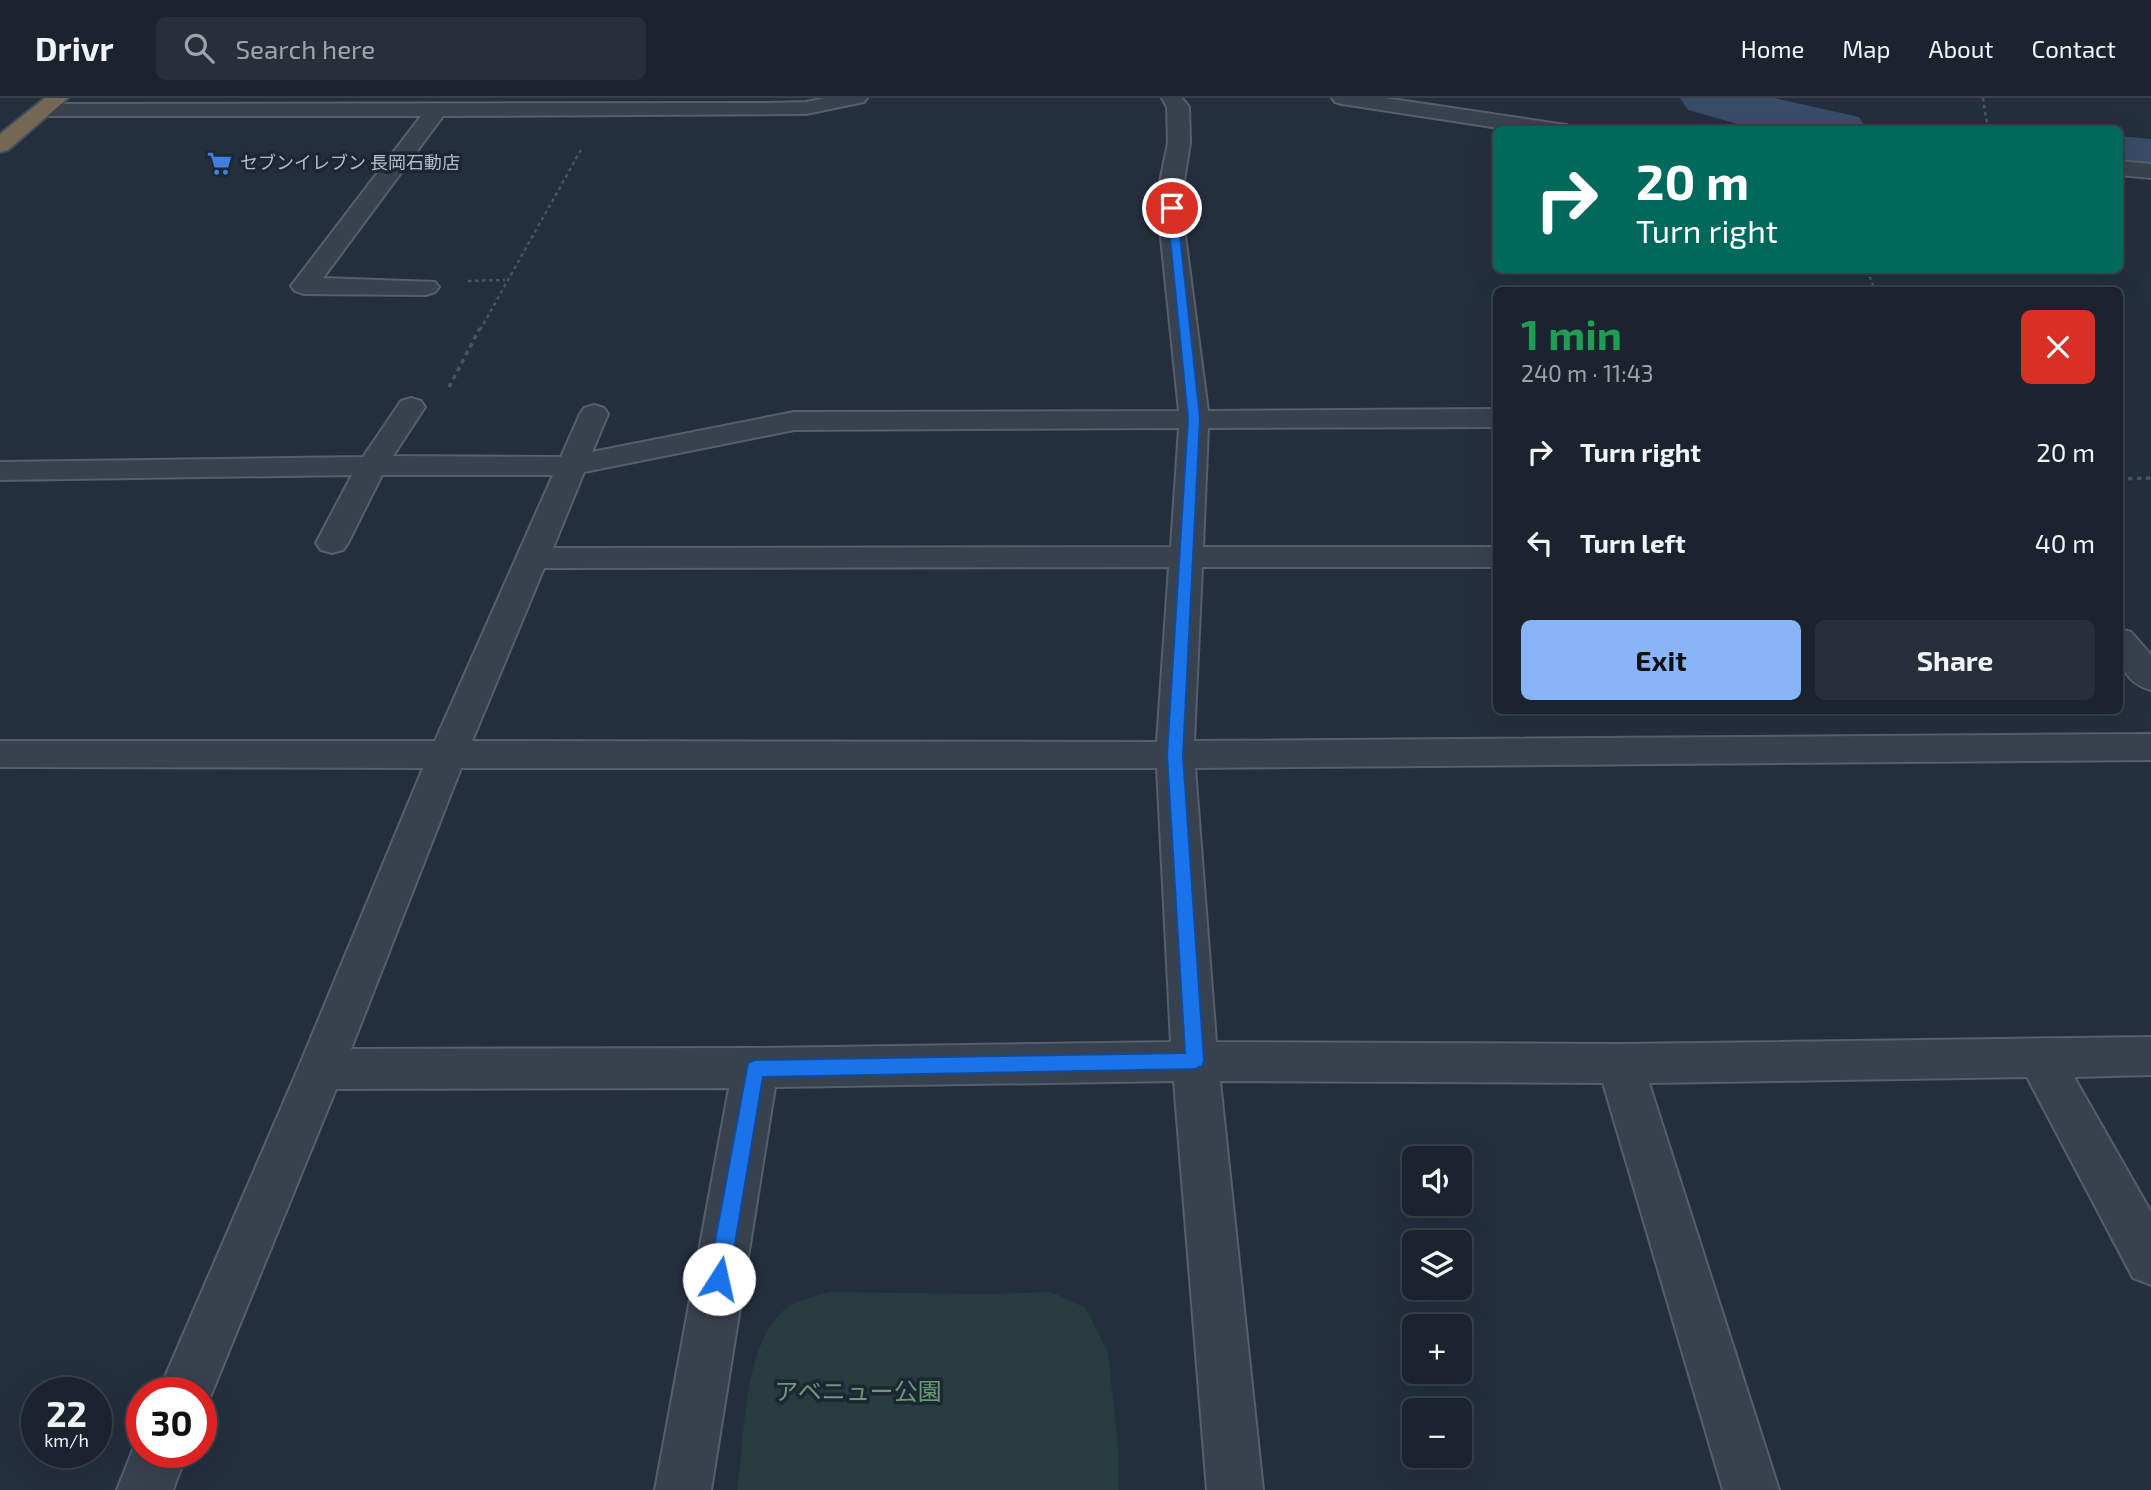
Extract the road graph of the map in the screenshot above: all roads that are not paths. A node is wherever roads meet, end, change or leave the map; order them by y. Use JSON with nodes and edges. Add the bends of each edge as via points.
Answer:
{"nodes":[{"id":1,"x":857,"y":98,"type":"edge"},
{"id":2,"x":1172,"y":98,"type":"edge"},
{"id":3,"x":1342,"y":98,"type":"edge"},
{"id":4,"x":51,"y":104,"type":"edge"},
{"id":5,"x":436,"y":110,"type":"junction"},
{"id":6,"x":1532,"y":126,"type":"edge"},
{"id":7,"x":0,"y":145,"type":"edge"},
{"id":8,"x":2123,"y":168,"type":"edge"},
{"id":9,"x":2151,"y":171,"type":"edge"},
{"id":10,"x":426,"y":287,"type":"dead end"},
{"id":11,"x":411,"y":407,"type":"dead end"},
{"id":12,"x":594,"y":414,"type":"dead end"},
{"id":13,"x":1194,"y":418,"type":"junction"},
{"id":14,"x":1493,"y":418,"type":"edge"},
{"id":15,"x":570,"y":466,"type":"junction"},
{"id":16,"x":371,"y":467,"type":"junction"},
{"id":17,"x":0,"y":471,"type":"edge"},
{"id":18,"x":332,"y":543,"type":"dead end"},
{"id":19,"x":533,"y":558,"type":"junction"},
{"id":20,"x":1493,"y":558,"type":"edge"},
{"id":21,"x":1185,"y":560,"type":"junction"},
{"id":22,"x":2123,"y":645,"type":"edge"},
{"id":23,"x":2151,"y":678,"type":"edge"},
{"id":24,"x":2151,"y":747,"type":"edge"},
{"id":25,"x":0,"y":754,"type":"edge"},
{"id":26,"x":1175,"y":755,"type":"junction"},
{"id":27,"x":447,"y":756,"type":"junction"},
{"id":28,"x":2039,"y":1056,"type":"junction"},
{"id":29,"x":2151,"y":1056,"type":"edge"},
{"id":30,"x":1195,"y":1061,"type":"junction"},
{"id":31,"x":1620,"y":1064,"type":"junction"},
{"id":32,"x":321,"y":1069,"type":"junction"},
{"id":33,"x":755,"y":1069,"type":"junction"},
{"id":34,"x":2151,"y":1261,"type":"edge"},
{"id":35,"x":192,"y":1377,"type":"edge"},
{"id":36,"x":154,"y":1468,"type":"edge"},
{"id":37,"x":145,"y":1490,"type":"edge"},
{"id":38,"x":683,"y":1490,"type":"edge"},
{"id":39,"x":1236,"y":1490,"type":"edge"},
{"id":40,"x":1751,"y":1490,"type":"edge"}],
"edges":[{"from":1,"to":5,"type":"street","via":[[806,108]]},
{"from":2,"to":13,"type":"street","via":[[1178,107],[1180,143],[1171,187],[1172,228]]},
{"from":3,"to":6,"type":"street"},
{"from":4,"to":5,"type":"street"},
{"from":4,"to":7,"type":"highway"},
{"from":5,"to":10,"type":"street","via":[[304,286]]},
{"from":8,"to":9,"type":"street"},
{"from":11,"to":16,"type":"street"},
{"from":12,"to":15,"type":"street"},
{"from":13,"to":14,"type":"street"},
{"from":13,"to":15,"type":"street","via":[[794,421]]},
{"from":13,"to":21,"type":"street"},
{"from":15,"to":16,"type":"street"},
{"from":15,"to":19,"type":"street"},
{"from":16,"to":17,"type":"street"},
{"from":16,"to":18,"type":"street"},
{"from":19,"to":21,"type":"street"},
{"from":19,"to":27,"type":"street"},
{"from":20,"to":21,"type":"street"},
{"from":21,"to":26,"type":"street"},
{"from":22,"to":23,"type":"street"},
{"from":24,"to":26,"type":"street"},
{"from":25,"to":27,"type":"street"},
{"from":26,"to":27,"type":"street"},
{"from":26,"to":30,"type":"street"},
{"from":27,"to":32,"type":"street"},
{"from":28,"to":29,"type":"street"},
{"from":28,"to":31,"type":"street"},
{"from":28,"to":34,"type":"street"},
{"from":30,"to":31,"type":"street"},
{"from":30,"to":33,"type":"street"},
{"from":30,"to":39,"type":"street"},
{"from":31,"to":40,"type":"street"},
{"from":32,"to":33,"type":"street"},
{"from":32,"to":35,"type":"street"},
{"from":33,"to":38,"type":"street"},
{"from":36,"to":37,"type":"street"}]}
